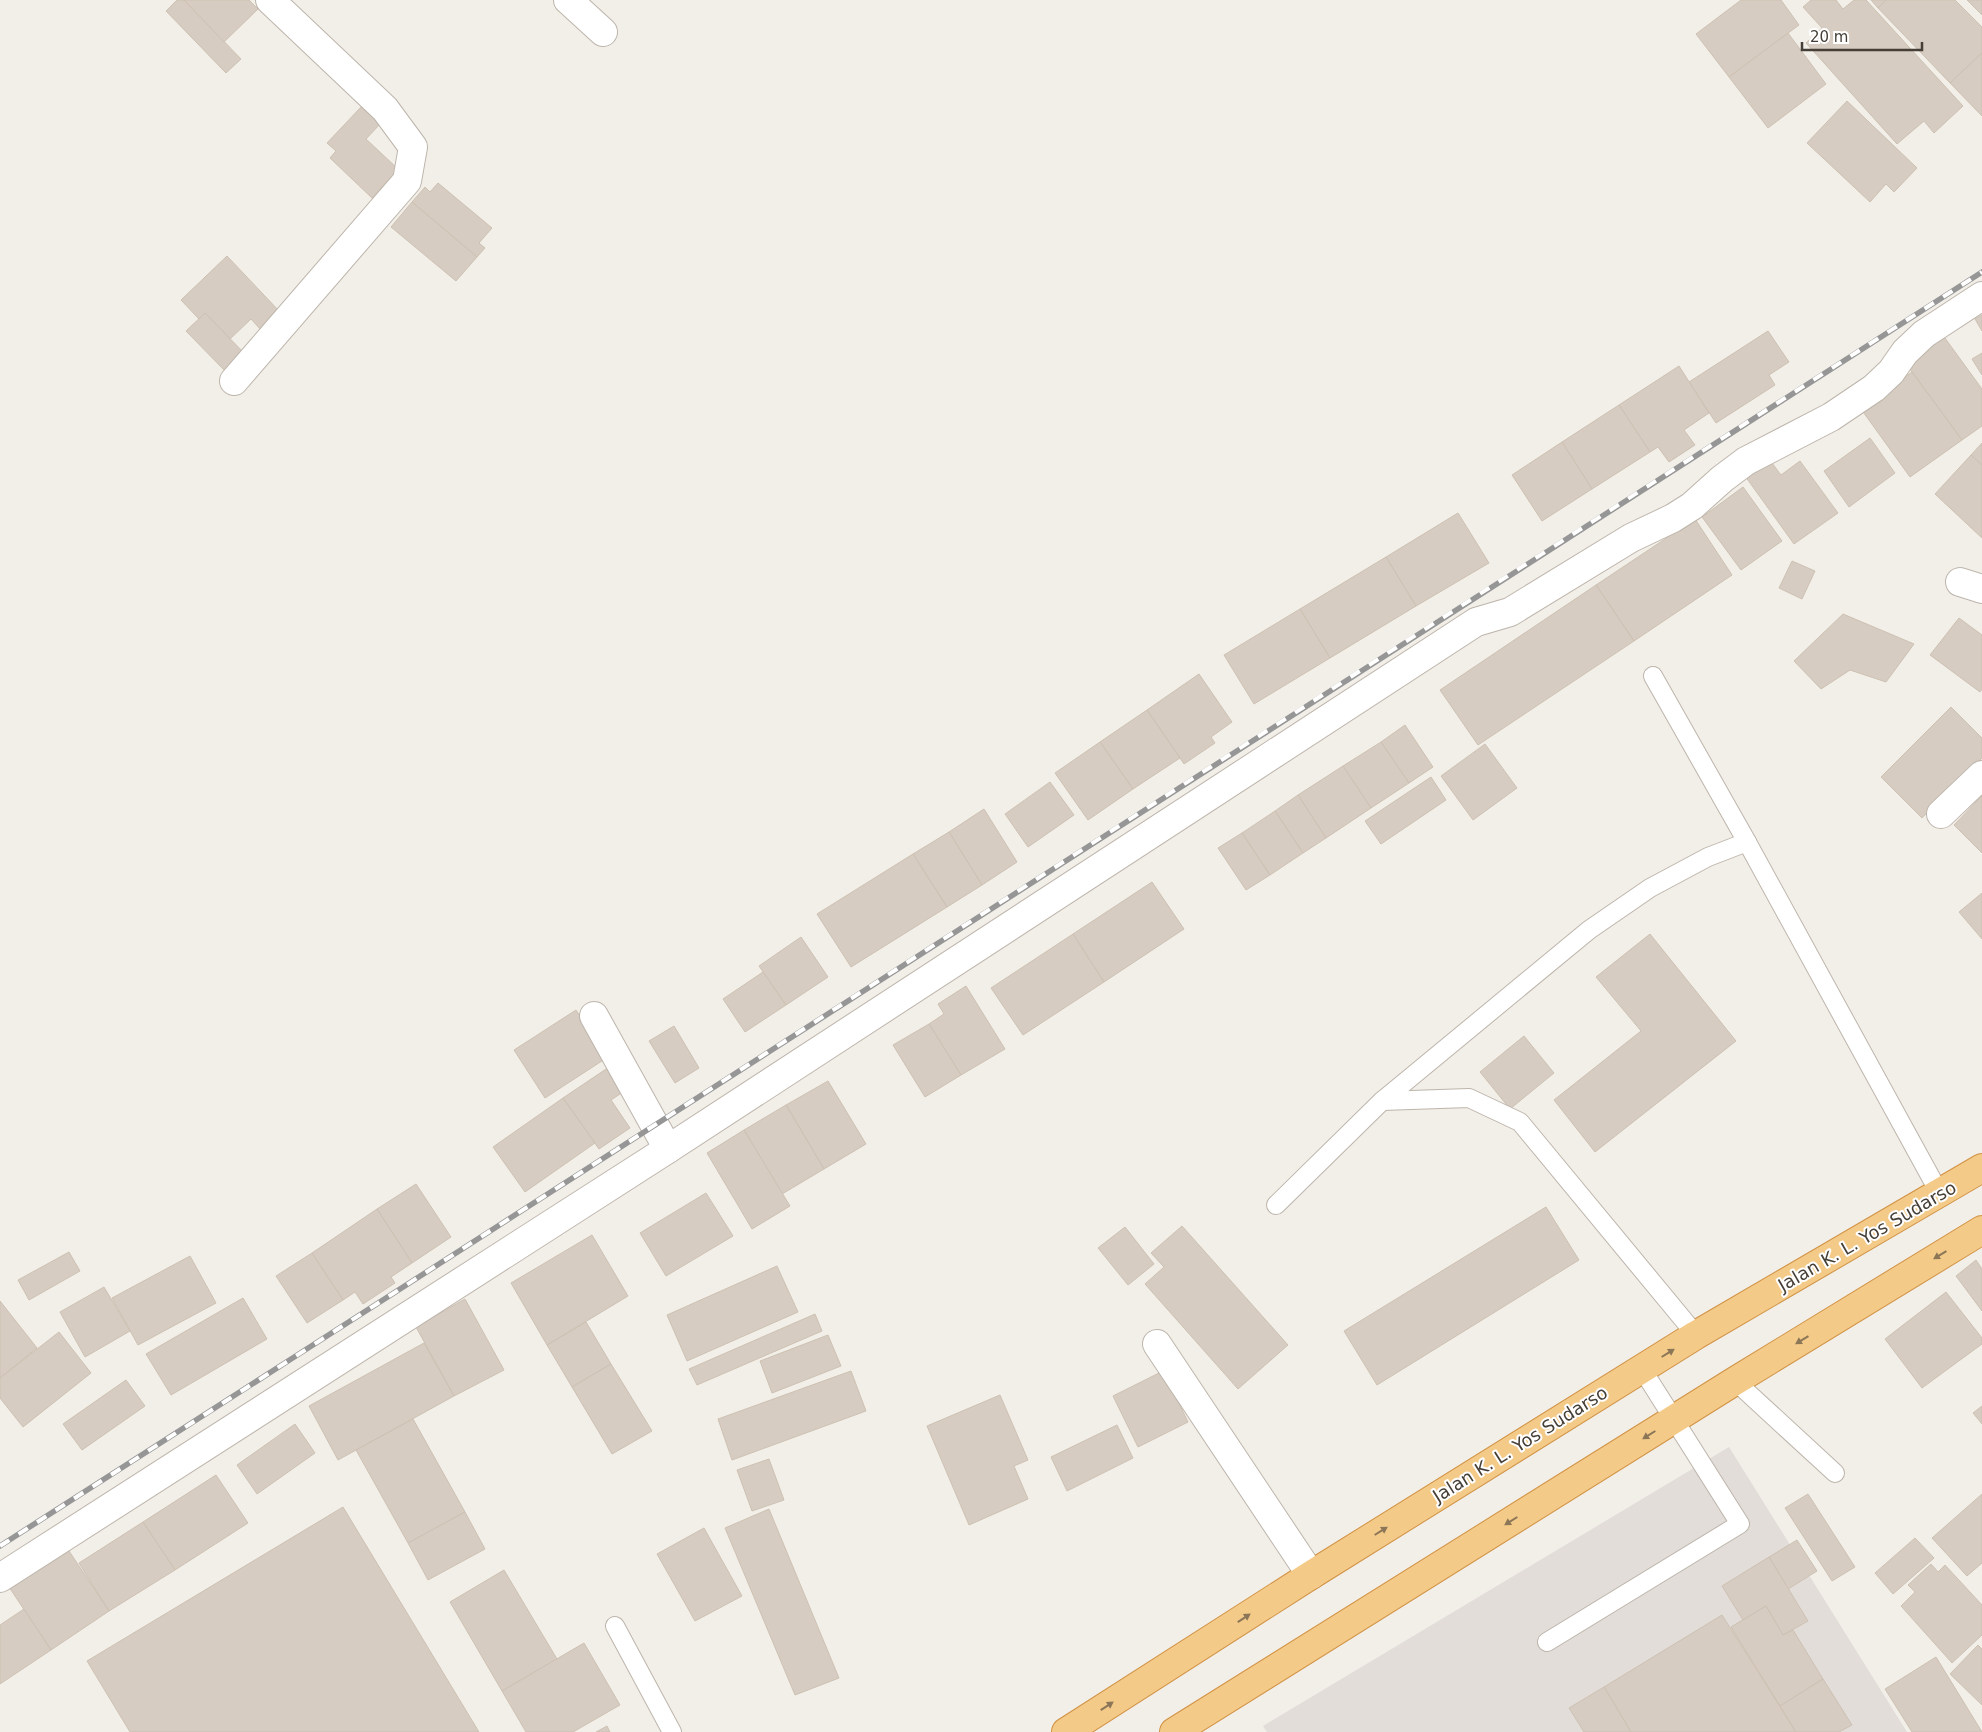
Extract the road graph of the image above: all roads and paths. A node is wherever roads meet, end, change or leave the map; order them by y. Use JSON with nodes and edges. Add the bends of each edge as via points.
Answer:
{"nodes":[{"id":1,"x":270,"y":0,"type":"edge"},
{"id":2,"x":568,"y":0,"type":"edge"},
{"id":3,"x":603,"y":32,"type":"dead end"},
{"id":4,"x":1982,"y":296,"type":"edge"},
{"id":5,"x":234,"y":380,"type":"dead end"},
{"id":6,"x":1653,"y":676,"type":"dead end"},
{"id":7,"x":1982,"y":775,"type":"edge"},
{"id":8,"x":1941,"y":814,"type":"dead end"},
{"id":9,"x":1747,"y":842,"type":"junction"},
{"id":10,"x":594,"y":1016,"type":"dead end"},
{"id":11,"x":1382,"y":1101,"type":"junction"},
{"id":12,"x":668,"y":1149,"type":"junction"},
{"id":13,"x":1982,"y":1168,"type":"edge"},
{"id":14,"x":1940,"y":1194,"type":"junction"},
{"id":15,"x":1276,"y":1205,"type":"dead end"},
{"id":16,"x":1982,"y":1230,"type":"edge"},
{"id":17,"x":1696,"y":1336,"type":"junction"},
{"id":18,"x":1157,"y":1344,"type":"dead end"},
{"id":19,"x":1642,"y":1369,"type":"junction"},
{"id":20,"x":1735,"y":1381,"type":"junction"},
{"id":21,"x":1674,"y":1420,"type":"junction"},
{"id":22,"x":1835,"y":1473,"type":"dead end"},
{"id":23,"x":1311,"y":1575,"type":"junction"},
{"id":24,"x":0,"y":1578,"type":"edge"},
{"id":25,"x":616,"y":1626,"type":"dead end"},
{"id":26,"x":1547,"y":1642,"type":"dead end"},
{"id":27,"x":672,"y":1732,"type":"edge"},
{"id":28,"x":1066,"y":1732,"type":"edge"},
{"id":29,"x":1174,"y":1732,"type":"edge"}],
"edges":[{"from":1,"to":5,"type":"street","via":[[385,108],[413,148],[407,181]]},
{"from":2,"to":3,"type":"street"},
{"from":4,"to":12,"type":"street","via":[[1924,334],[1874,388],[1831,417],[1746,461],[1673,518],[1631,538],[1510,612],[1476,622]]},
{"from":6,"to":9,"type":"lane"},
{"from":7,"to":8,"type":"street"},
{"from":9,"to":11,"type":"lane","via":[[1708,857],[1650,888],[1589,930]]},
{"from":9,"to":14,"type":"lane"},
{"from":10,"to":12,"type":"street"},
{"from":11,"to":15,"type":"lane"},
{"from":11,"to":17,"type":"lane","via":[[1469,1098],[1520,1122]]},
{"from":12,"to":24,"type":"street"},
{"from":13,"to":14,"type":"highway","name":"Jalan K. L. Yos Sudarso"},
{"from":14,"to":17,"type":"highway","name":"Jalan K. L. Yos Sudarso"},
{"from":16,"to":20,"type":"highway","one_way":true},
{"from":19,"to":17,"type":"highway","name":"Jalan K. L. Yos Sudarso","one_way":true},
{"from":18,"to":23,"type":"street"},
{"from":19,"to":21,"type":"lane"},
{"from":23,"to":19,"type":"highway","name":"Jalan K. L. Yos Sudarso","one_way":true},
{"from":20,"to":21,"type":"highway"},
{"from":20,"to":22,"type":"lane"},
{"from":21,"to":26,"type":"lane","via":[[1740,1524]]},
{"from":21,"to":29,"type":"highway","one_way":true},
{"from":28,"to":23,"type":"highway","name":"Jalan K. L. Yos Sudarso","one_way":true},
{"from":25,"to":27,"type":"lane"}]}
